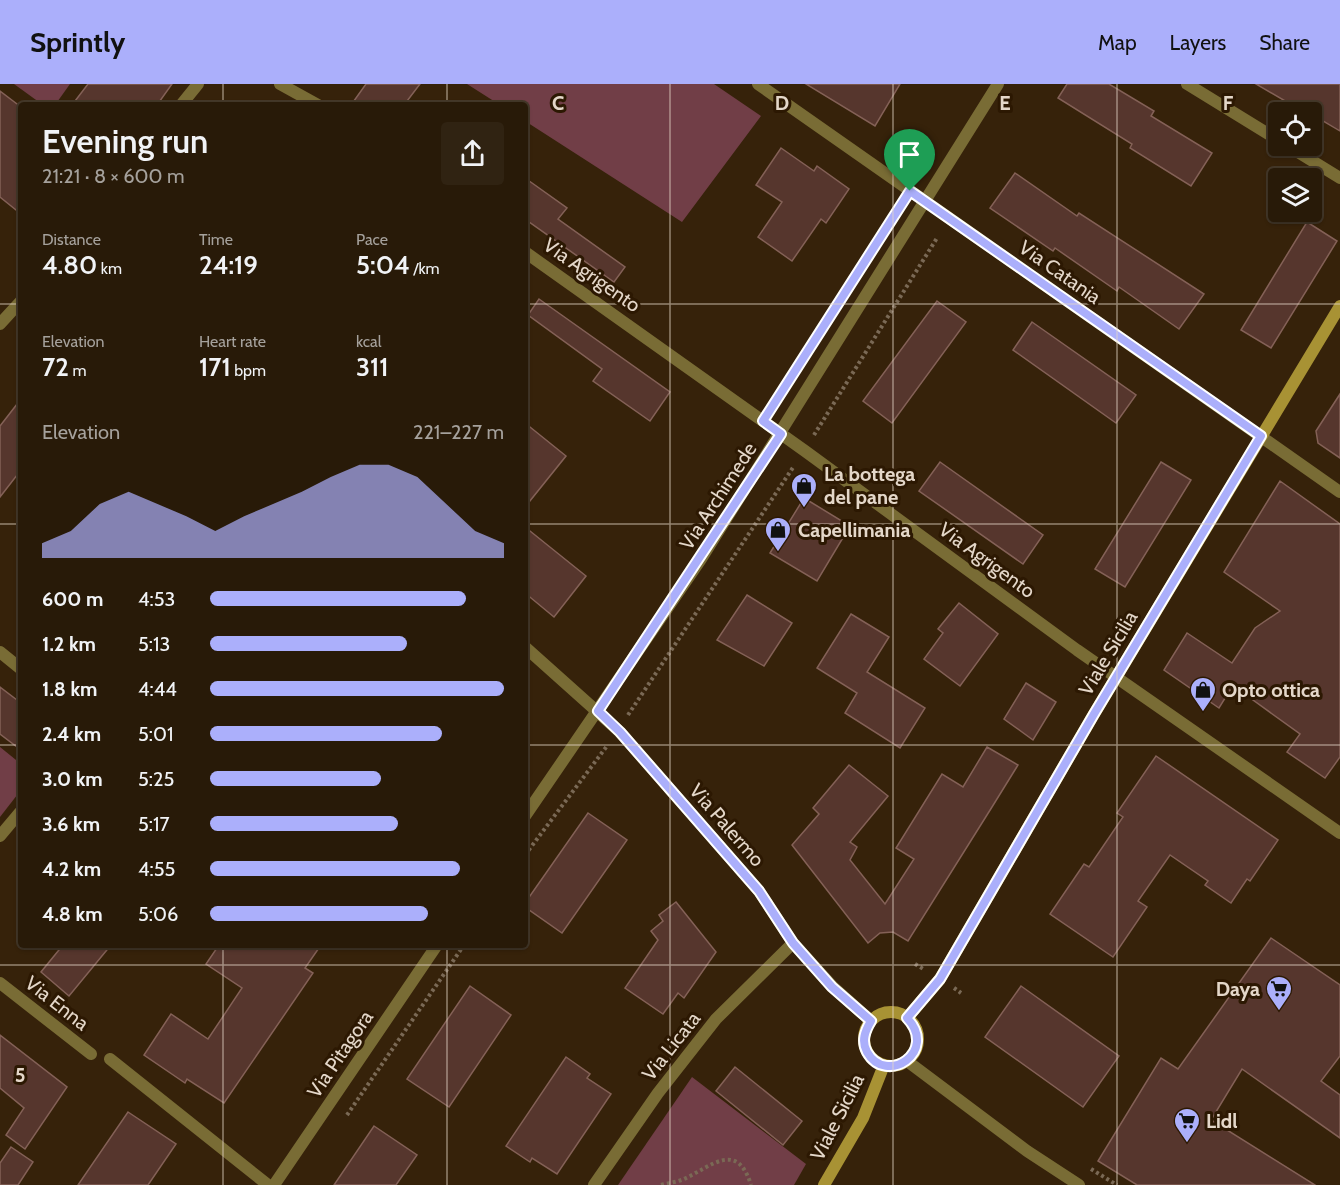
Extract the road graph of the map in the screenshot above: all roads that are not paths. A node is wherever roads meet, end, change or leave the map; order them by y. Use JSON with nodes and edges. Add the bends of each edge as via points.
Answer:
{"nodes":[{"id":1,"x":197,"y":84,"type":"edge"},
{"id":2,"x":280,"y":84,"type":"edge"},
{"id":3,"x":758,"y":84,"type":"edge"},
{"id":4,"x":998,"y":84,"type":"edge"},
{"id":5,"x":1187,"y":84,"type":"edge"},
{"id":6,"x":183,"y":102,"type":"edge"},
{"id":7,"x":313,"y":102,"type":"edge"},
{"id":8,"x":1268,"y":134,"type":"edge"},
{"id":9,"x":1304,"y":156,"type":"edge"},
{"id":10,"x":1340,"y":178,"type":"edge"},
{"id":11,"x":926,"y":202,"type":"junction"},
{"id":12,"x":528,"y":254,"type":"edge"},
{"id":13,"x":18,"y":303,"type":"edge"},
{"id":14,"x":1340,"y":306,"type":"edge"},
{"id":15,"x":4,"y":310,"type":"edge"},
{"id":16,"x":0,"y":324,"type":"edge"},
{"id":17,"x":781,"y":434,"type":"junction"},
{"id":18,"x":1261,"y":436,"type":"junction"},
{"id":19,"x":1340,"y":492,"type":"edge"},
{"id":20,"x":528,"y":650,"type":"edge"},
{"id":21,"x":0,"y":652,"type":"edge"},
{"id":22,"x":18,"y":667,"type":"edge"},
{"id":23,"x":1116,"y":677,"type":"junction"},
{"id":24,"x":598,"y":711,"type":"junction"},
{"id":25,"x":528,"y":812,"type":"edge"},
{"id":26,"x":18,"y":815,"type":"edge"},
{"id":27,"x":1340,"y":833,"type":"edge"},
{"id":28,"x":0,"y":836,"type":"edge"},
{"id":29,"x":793,"y":943,"type":"junction"},
{"id":30,"x":435,"y":948,"type":"edge"},
{"id":31,"x":0,"y":983,"type":"edge"},
{"id":32,"x":907,"y":1018,"type":"junction"},
{"id":33,"x":871,"y":1021,"type":"junction"},
{"id":34,"x":91,"y":1054,"type":"dead end"},
{"id":35,"x":110,"y":1059,"type":"dead end"},
{"id":36,"x":907,"y":1061,"type":"junction"},
{"id":37,"x":884,"y":1065,"type":"junction"},
{"id":38,"x":268,"y":1185,"type":"edge"},
{"id":39,"x":274,"y":1185,"type":"edge"},
{"id":40,"x":594,"y":1185,"type":"edge"},
{"id":41,"x":824,"y":1185,"type":"edge"},
{"id":42,"x":1079,"y":1185,"type":"edge"}],
"edges":[{"from":1,"to":6,"type":"street"},
{"from":2,"to":7,"type":"street"},
{"from":3,"to":11,"type":"street","name":"Via Catania"},
{"from":4,"to":11,"type":"street","name":"Via Archimede"},
{"from":5,"to":8,"type":"street"},
{"from":9,"to":10,"type":"street"},
{"from":11,"to":17,"type":"street","name":"Via Archimede"},
{"from":11,"to":18,"type":"street","name":"Via Catania"},
{"from":12,"to":17,"type":"street","name":"Via Agrigento"},
{"from":13,"to":15,"type":"street"},
{"from":14,"to":18,"type":"street","name":"Viale Sicilia"},
{"from":15,"to":16,"type":"street"},
{"from":17,"to":23,"type":"street","name":"Via Agrigento"},
{"from":17,"to":24,"type":"street","name":"Via Archimede"},
{"from":18,"to":19,"type":"street","name":"Via Catania"},
{"from":18,"to":23,"type":"street","name":"Viale Sicilia"},
{"from":20,"to":24,"type":"street","name":"Via Palermo"},
{"from":21,"to":22,"type":"street"},
{"from":23,"to":27,"type":"street","name":"Via Agrigento"},
{"from":23,"to":32,"type":"street","name":"Viale Sicilia","via":[[940,979]]},
{"from":24,"to":25,"type":"street"},
{"from":24,"to":29,"type":"street","name":"Via Palermo","via":[[759,891]]},
{"from":26,"to":28,"type":"street"},
{"from":29,"to":33,"type":"street","name":"Via Palermo","via":[[832,987]]},
{"from":29,"to":40,"type":"street","name":"Via Licata","via":[[716,1019]]},
{"from":30,"to":39,"type":"street","name":"Via Pitagora"},
{"from":31,"to":34,"type":"street","name":"Via Enna"},
{"from":32,"to":33,"type":"street","via":[[892,1012]]},
{"from":32,"to":36,"type":"street","via":[[918,1040]]},
{"from":33,"to":37,"type":"street","via":[[866,1029],[865,1047],[875,1062]]},
{"from":35,"to":38,"type":"street"},
{"from":36,"to":37,"type":"street"},
{"from":36,"to":42,"type":"street"},
{"from":37,"to":41,"type":"street","name":"Viale Sicilia","via":[[862,1118]]}]}
